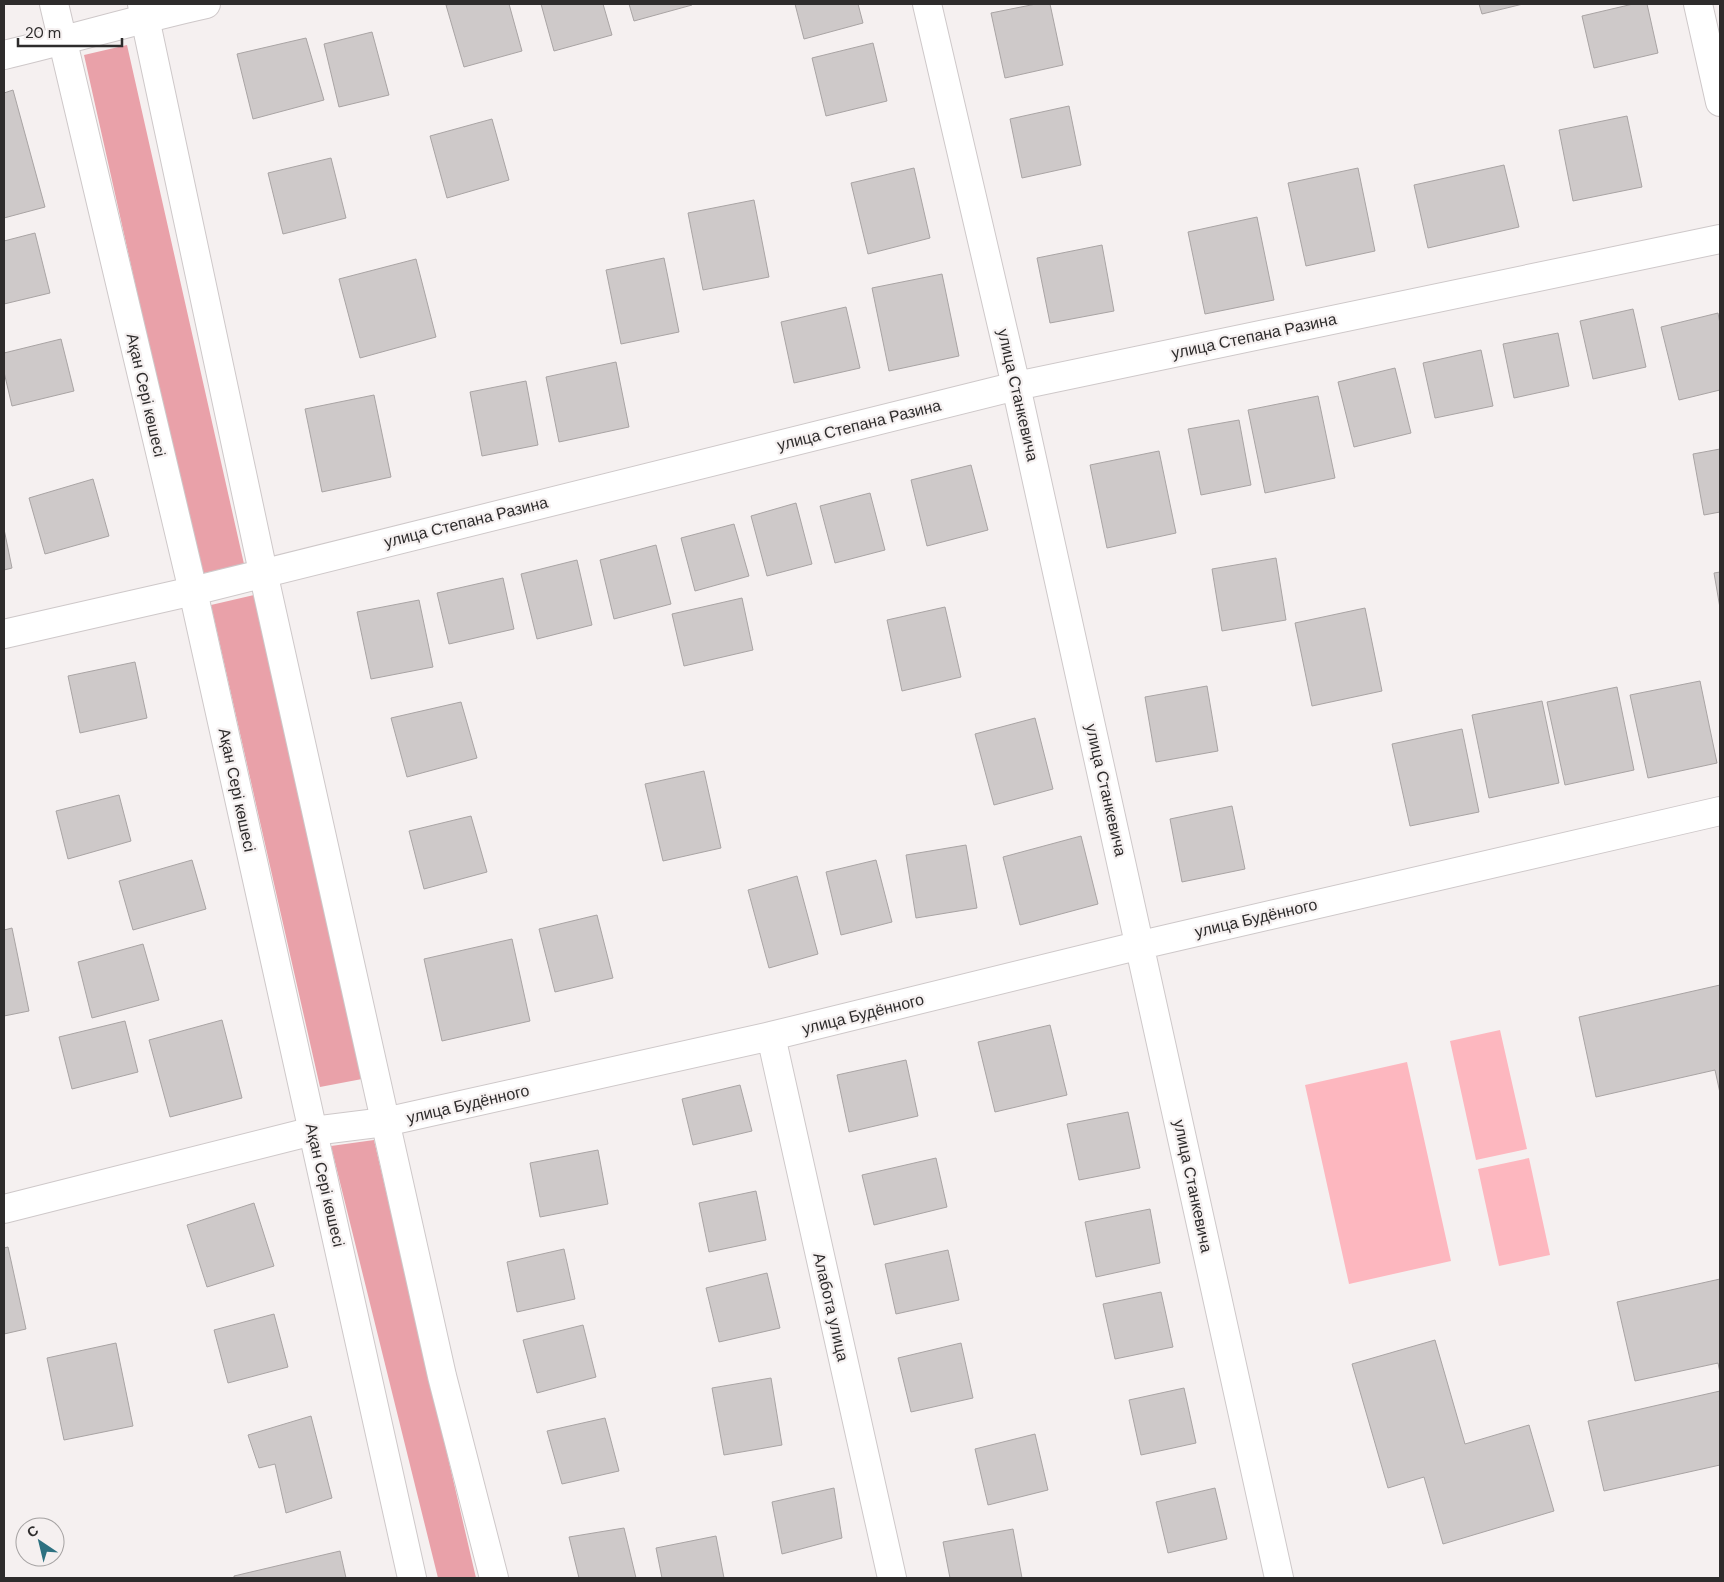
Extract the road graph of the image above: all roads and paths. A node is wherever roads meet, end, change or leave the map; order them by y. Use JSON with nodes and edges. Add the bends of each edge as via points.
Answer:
{"nodes":[{"id":1,"x":54,"y":4,"type":"edge"},
{"id":2,"x":206,"y":4,"type":"edge"},
{"id":3,"x":927,"y":4,"type":"edge"},
{"id":4,"x":1698,"y":4,"type":"edge"},
{"id":5,"x":143,"y":11,"type":"edge"},
{"id":6,"x":62,"y":42,"type":"junction"},
{"id":7,"x":4,"y":55,"type":"edge"},
{"id":8,"x":1720,"y":102,"type":"edge"},
{"id":9,"x":1720,"y":239,"type":"edge"},
{"id":10,"x":1016,"y":386,"type":"junction"},
{"id":11,"x":263,"y":572,"type":"junction"},
{"id":12,"x":193,"y":591,"type":"junction"},
{"id":13,"x":4,"y":634,"type":"edge"},
{"id":14,"x":1720,"y":811,"type":"edge"},
{"id":15,"x":1141,"y":945,"type":"junction"},
{"id":16,"x":771,"y":1036,"type":"junction"},
{"id":17,"x":385,"y":1122,"type":"junction"},
{"id":18,"x":313,"y":1131,"type":"junction"},
{"id":19,"x":4,"y":1209,"type":"edge"},
{"id":20,"x":412,"y":1578,"type":"edge"},
{"id":21,"x":494,"y":1578,"type":"edge"},
{"id":22,"x":890,"y":1578,"type":"edge"},
{"id":23,"x":1279,"y":1578,"type":"edge"}],
"edges":[{"from":1,"to":6,"type":"street","name":"Ақан Сері көшесі"},
{"from":2,"to":5,"type":"street"},
{"from":3,"to":10,"type":"street","name":"улица Станкевича"},
{"from":4,"to":8,"type":"street"},
{"from":5,"to":6,"type":"street"},
{"from":5,"to":11,"type":"street"},
{"from":6,"to":7,"type":"street"},
{"from":6,"to":12,"type":"street","name":"Ақан Сері көшесі"},
{"from":9,"to":10,"type":"street","name":"улица Степана Разина"},
{"from":10,"to":11,"type":"street","name":"улица Степана Разина"},
{"from":10,"to":15,"type":"street","name":"улица Станкевича"},
{"from":11,"to":12,"type":"street","name":"улица Степана Разина"},
{"from":11,"to":17,"type":"street"},
{"from":12,"to":13,"type":"street","name":"улица Степана Разина"},
{"from":12,"to":18,"type":"street","name":"Ақан Сері көшесі"},
{"from":14,"to":15,"type":"street","name":"улица Будённого"},
{"from":15,"to":16,"type":"street","name":"улица Будённого"},
{"from":15,"to":23,"type":"street","name":"улица Станкевича"},
{"from":16,"to":17,"type":"street","name":"улица Будённого"},
{"from":16,"to":22,"type":"street","name":"Алабота улица"},
{"from":17,"to":18,"type":"street","name":"улица Будённого"},
{"from":17,"to":21,"type":"street","via":[[442,1376]]},
{"from":18,"to":19,"type":"street","name":"улица Будённого"},
{"from":18,"to":20,"type":"street","name":"Ақан Сері көшесі"}]}
